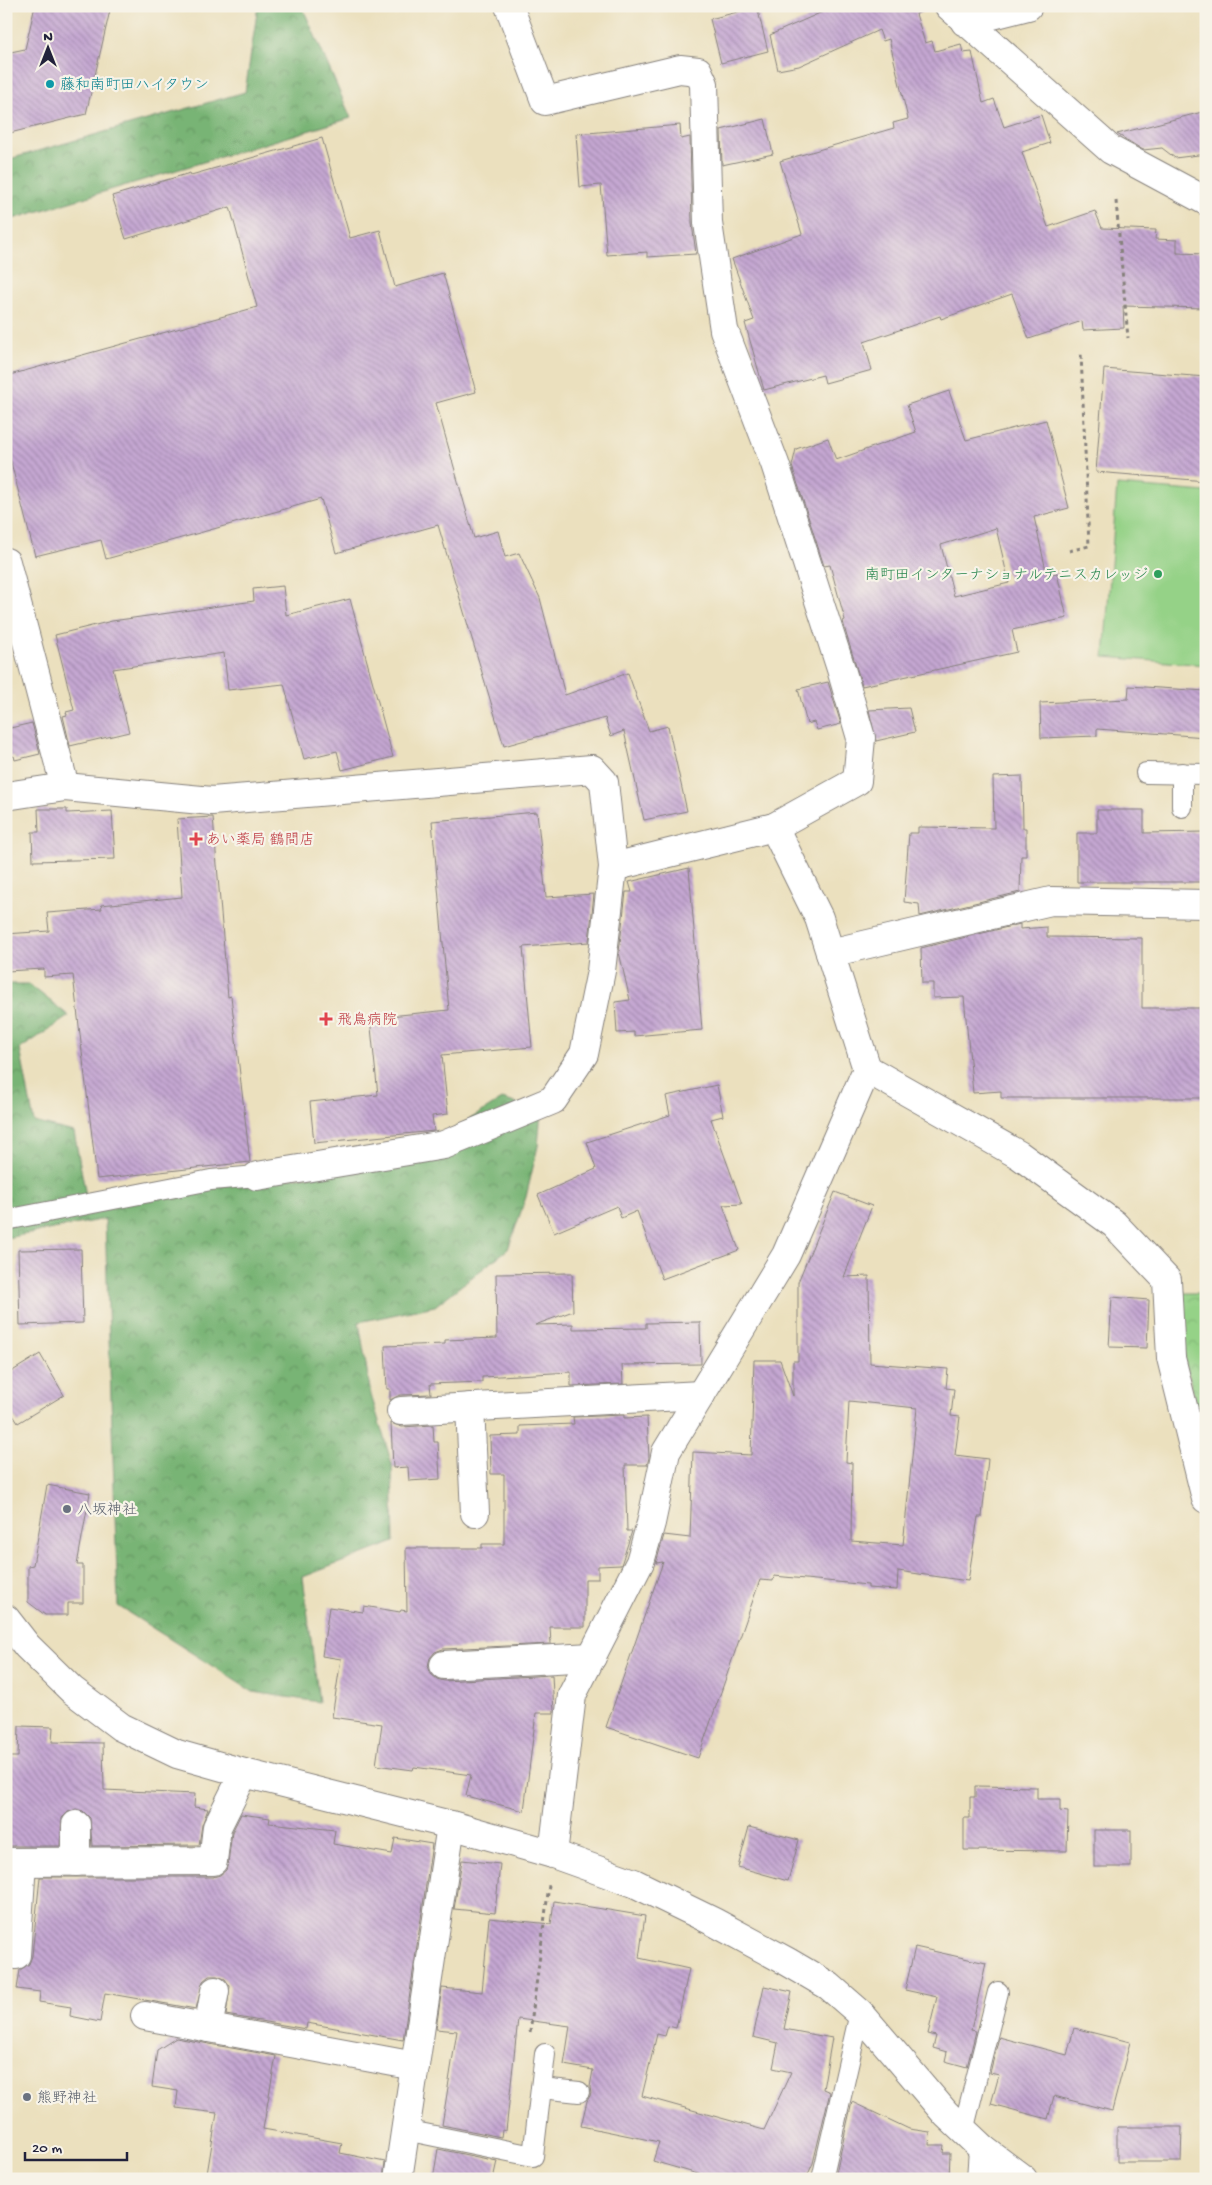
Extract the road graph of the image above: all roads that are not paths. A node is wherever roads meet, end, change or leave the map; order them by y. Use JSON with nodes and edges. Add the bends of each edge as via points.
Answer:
{"nodes":[{"id":1,"x":509,"y":6,"type":"edge"},
{"id":2,"x":1028,"y":6,"type":"edge"},
{"id":3,"x":957,"y":14,"type":"edge"},
{"id":4,"x":1206,"y":181,"type":"edge"},
{"id":5,"x":1179,"y":188,"type":"junction"},
{"id":6,"x":1206,"y":202,"type":"edge"},
{"id":7,"x":6,"y":562,"type":"edge"},
{"id":8,"x":1146,"y":773,"type":"dead end"},
{"id":9,"x":1182,"y":774,"type":"junction"},
{"id":10,"x":1206,"y":774,"type":"edge"},
{"id":11,"x":64,"y":787,"type":"junction"},
{"id":12,"x":6,"y":796,"type":"edge"},
{"id":13,"x":1182,"y":807,"type":"dead end"},
{"id":14,"x":774,"y":827,"type":"junction"},
{"id":15,"x":613,"y":867,"type":"junction"},
{"id":16,"x":1206,"y":904,"type":"edge"},
{"id":17,"x":830,"y":953,"type":"junction"},
{"id":18,"x":867,"y":1069,"type":"junction"},
{"id":19,"x":257,"y":1176,"type":"joint"},
{"id":20,"x":6,"y":1220,"type":"edge"},
{"id":21,"x":702,"y":1395,"type":"junction"},
{"id":22,"x":470,"y":1407,"type":"junction"},
{"id":23,"x":401,"y":1411,"type":"dead end"},
{"id":24,"x":1206,"y":1499,"type":"edge"},
{"id":25,"x":475,"y":1514,"type":"dead end"},
{"id":26,"x":6,"y":1619,"type":"edge"},
{"id":27,"x":592,"y":1657,"type":"junction"},
{"id":28,"x":444,"y":1664,"type":"dead end"},
{"id":29,"x":244,"y":1773,"type":"junction"},
{"id":30,"x":76,"y":1825,"type":"dead end"},
{"id":31,"x":451,"y":1825,"type":"junction"},
{"id":32,"x":553,"y":1854,"type":"junction"},
{"id":33,"x":14,"y":1862,"type":"edge"},
{"id":34,"x":76,"y":1862,"type":"junction"},
{"id":35,"x":16,"y":1955,"type":"dead end"},
{"id":36,"x":215,"y":1991,"type":"dead end"},
{"id":37,"x":998,"y":1992,"type":"dead end"},
{"id":38,"x":860,"y":2013,"type":"junction"},
{"id":39,"x":145,"y":2016,"type":"dead end"},
{"id":40,"x":208,"y":2028,"type":"junction"},
{"id":41,"x":537,"y":2047,"type":"road end"},
{"id":42,"x":415,"y":2066,"type":"junction"},
{"id":43,"x":540,"y":2088,"type":"junction"},
{"id":44,"x":579,"y":2092,"type":"dead end"},
{"id":45,"x":405,"y":2130,"type":"junction"},
{"id":46,"x":963,"y":2131,"type":"junction"},
{"id":47,"x":983,"y":2149,"type":"junction"},
{"id":48,"x":398,"y":2179,"type":"edge"},
{"id":49,"x":822,"y":2179,"type":"edge"},
{"id":50,"x":981,"y":2179,"type":"edge"},
{"id":51,"x":1023,"y":2179,"type":"edge"}],
"edges":[{"from":1,"to":14,"type":"street","via":[[545,101],[680,69],[698,71],[704,84],[708,223],[724,330],[775,464],[861,738],[857,781]]},
{"from":2,"to":3,"type":"street"},
{"from":3,"to":5,"type":"street","via":[[1111,150]]},
{"from":4,"to":5,"type":"street"},
{"from":5,"to":6,"type":"street"},
{"from":7,"to":11,"type":"street"},
{"from":8,"to":9,"type":"lane"},
{"from":9,"to":10,"type":"lane"},
{"from":9,"to":13,"type":"lane"},
{"from":11,"to":12,"type":"street"},
{"from":11,"to":15,"type":"street","via":[[212,801],[592,770],[604,782]]},
{"from":14,"to":15,"type":"street"},
{"from":14,"to":17,"type":"street","via":[[818,918]]},
{"from":15,"to":19,"type":"street","via":[[601,971],[584,1054],[553,1100],[444,1145]]},
{"from":16,"to":17,"type":"street","via":[[1051,901]]},
{"from":17,"to":18,"type":"street"},
{"from":18,"to":21,"type":"street","via":[[786,1256]]},
{"from":18,"to":24,"type":"street","via":[[1019,1155],[1114,1224],[1167,1280],[1171,1358]]},
{"from":19,"to":20,"type":"lane","via":[[211,1180]]},
{"from":21,"to":22,"type":"street"},
{"from":21,"to":27,"type":"street","via":[[666,1452],[640,1562]]},
{"from":22,"to":23,"type":"street"},
{"from":22,"to":25,"type":"street"},
{"from":26,"to":29,"type":"street","via":[[27,1646],[72,1690],[121,1727],[177,1754]]},
{"from":27,"to":28,"type":"street"},
{"from":27,"to":32,"type":"street","via":[[572,1694]]},
{"from":29,"to":31,"type":"street"},
{"from":29,"to":34,"type":"street","via":[[217,1828],[214,1861]]},
{"from":30,"to":34,"type":"street"},
{"from":31,"to":32,"type":"street"},
{"from":31,"to":42,"type":"street"},
{"from":32,"to":38,"type":"street","via":[[634,1884],[714,1922],[829,1986]]},
{"from":33,"to":34,"type":"street"},
{"from":33,"to":35,"type":"street"},
{"from":36,"to":40,"type":"street"},
{"from":37,"to":46,"type":"lane"},
{"from":38,"to":46,"type":"street"},
{"from":38,"to":49,"type":"lane"},
{"from":39,"to":40,"type":"street"},
{"from":40,"to":42,"type":"street"},
{"from":41,"to":43,"type":"lane"},
{"from":42,"to":45,"type":"street"},
{"from":43,"to":44,"type":"lane"},
{"from":43,"to":45,"type":"lane","via":[[533,2156]]},
{"from":45,"to":48,"type":"street"},
{"from":46,"to":47,"type":"street"},
{"from":47,"to":50,"type":"street"},
{"from":47,"to":51,"type":"street"}]}
